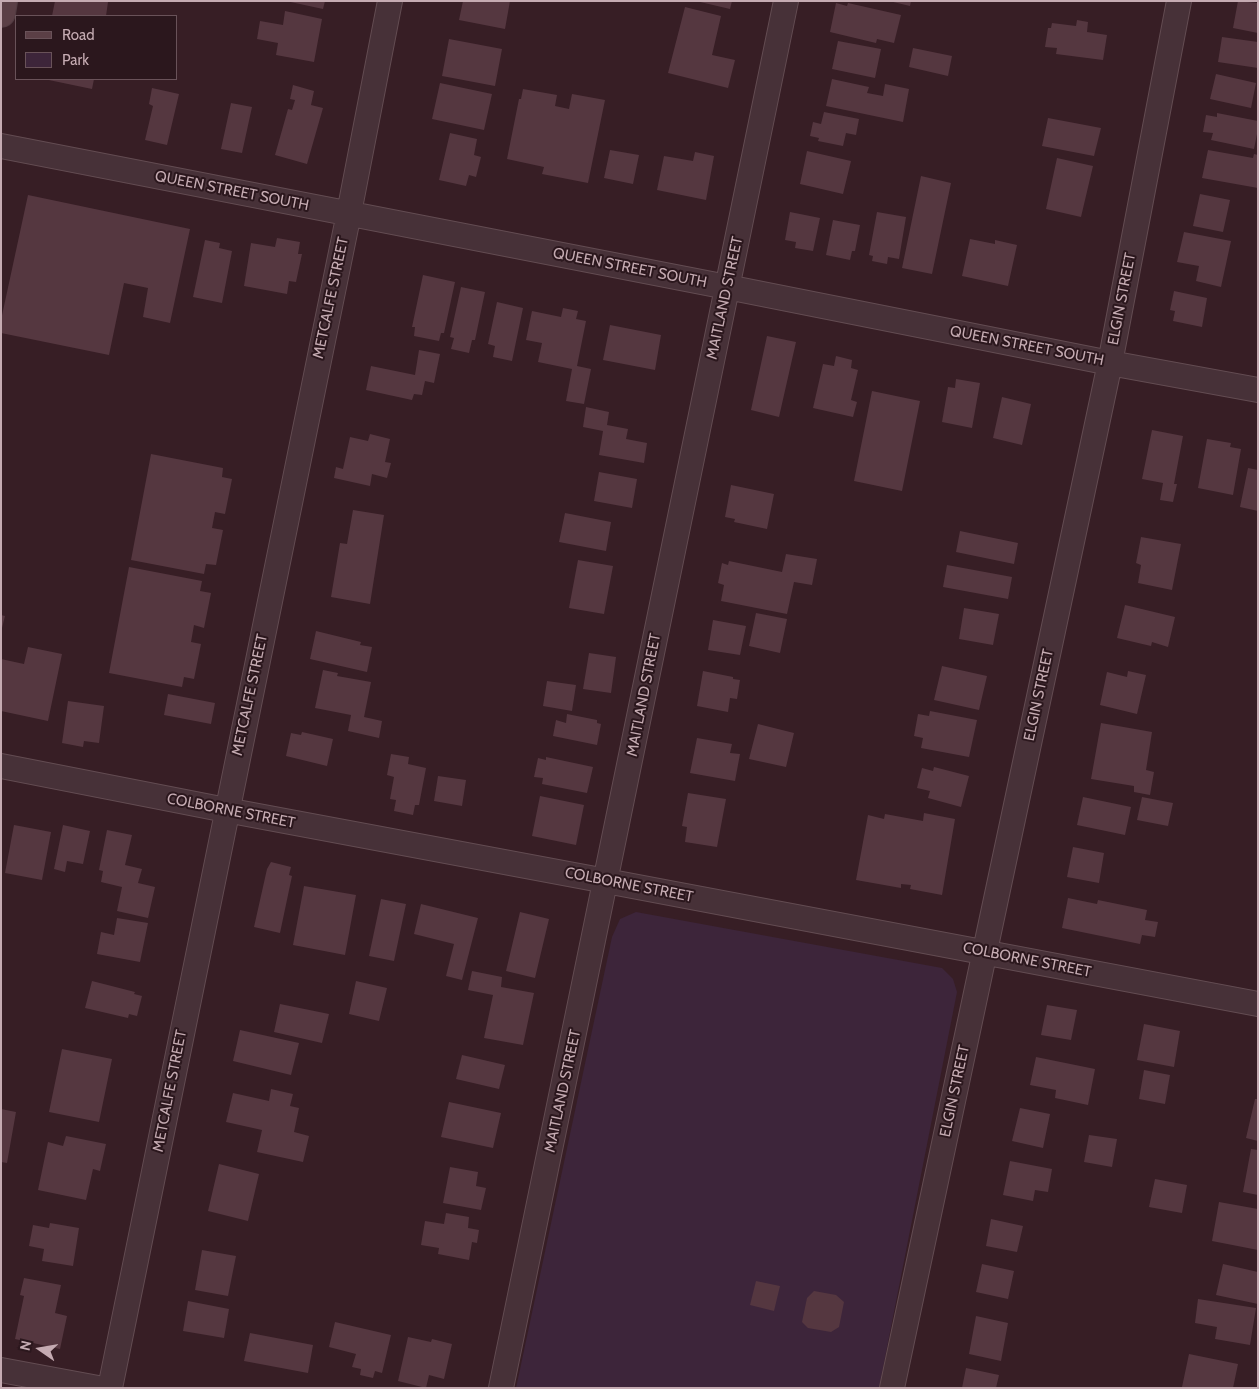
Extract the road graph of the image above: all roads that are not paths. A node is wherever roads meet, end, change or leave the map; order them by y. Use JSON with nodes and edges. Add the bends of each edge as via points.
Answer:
{"nodes":[{"id":1,"x":3,"y":1,"type":"edge"},
{"id":2,"x":390,"y":1,"type":"edge"},
{"id":3,"x":786,"y":1,"type":"edge"},
{"id":4,"x":1179,"y":1,"type":"edge"},
{"id":5,"x":1,"y":13,"type":"edge"},
{"id":6,"x":1,"y":146,"type":"edge"},
{"id":7,"x":349,"y":213,"type":"junction"},
{"id":8,"x":727,"y":286,"type":"junction"},
{"id":9,"x":1110,"y":363,"type":"junction"},
{"id":10,"x":1258,"y":390,"type":"edge"},
{"id":11,"x":1,"y":766,"type":"edge"},
{"id":12,"x":226,"y":810,"type":"junction"},
{"id":13,"x":606,"y":880,"type":"junction"},
{"id":14,"x":984,"y":952,"type":"junction"},
{"id":15,"x":1258,"y":1004,"type":"edge"},
{"id":16,"x":1,"y":1370,"type":"edge"},
{"id":17,"x":98,"y":1388,"type":"edge"},
{"id":18,"x":110,"y":1388,"type":"edge"},
{"id":19,"x":501,"y":1388,"type":"edge"},
{"id":20,"x":892,"y":1388,"type":"edge"}],
"edges":[{"from":1,"to":5,"type":"street"},
{"from":2,"to":7,"type":"street","name":"METCALFE STREET"},
{"from":3,"to":8,"type":"street","name":"MAITLAND STREET"},
{"from":4,"to":9,"type":"street","name":"ELGIN STREET"},
{"from":6,"to":7,"type":"street","name":"QUEEN STREET SOUTH"},
{"from":7,"to":8,"type":"street","name":"QUEEN STREET SOUTH"},
{"from":7,"to":12,"type":"street","name":"METCALFE STREET"},
{"from":8,"to":9,"type":"street","name":"QUEEN STREET SOUTH"},
{"from":8,"to":13,"type":"street","name":"MAITLAND STREET"},
{"from":9,"to":10,"type":"street","name":"QUEEN STREET SOUTH"},
{"from":9,"to":14,"type":"street","name":"ELGIN STREET"},
{"from":11,"to":12,"type":"street","name":"COLBORNE STREET"},
{"from":12,"to":13,"type":"street","name":"COLBORNE STREET"},
{"from":12,"to":18,"type":"street","name":"METCALFE STREET"},
{"from":13,"to":14,"type":"street","name":"COLBORNE STREET"},
{"from":13,"to":19,"type":"street","name":"MAITLAND STREET"},
{"from":14,"to":15,"type":"street","name":"COLBORNE STREET"},
{"from":14,"to":20,"type":"street","name":"ELGIN STREET"},
{"from":16,"to":17,"type":"street"}]}
